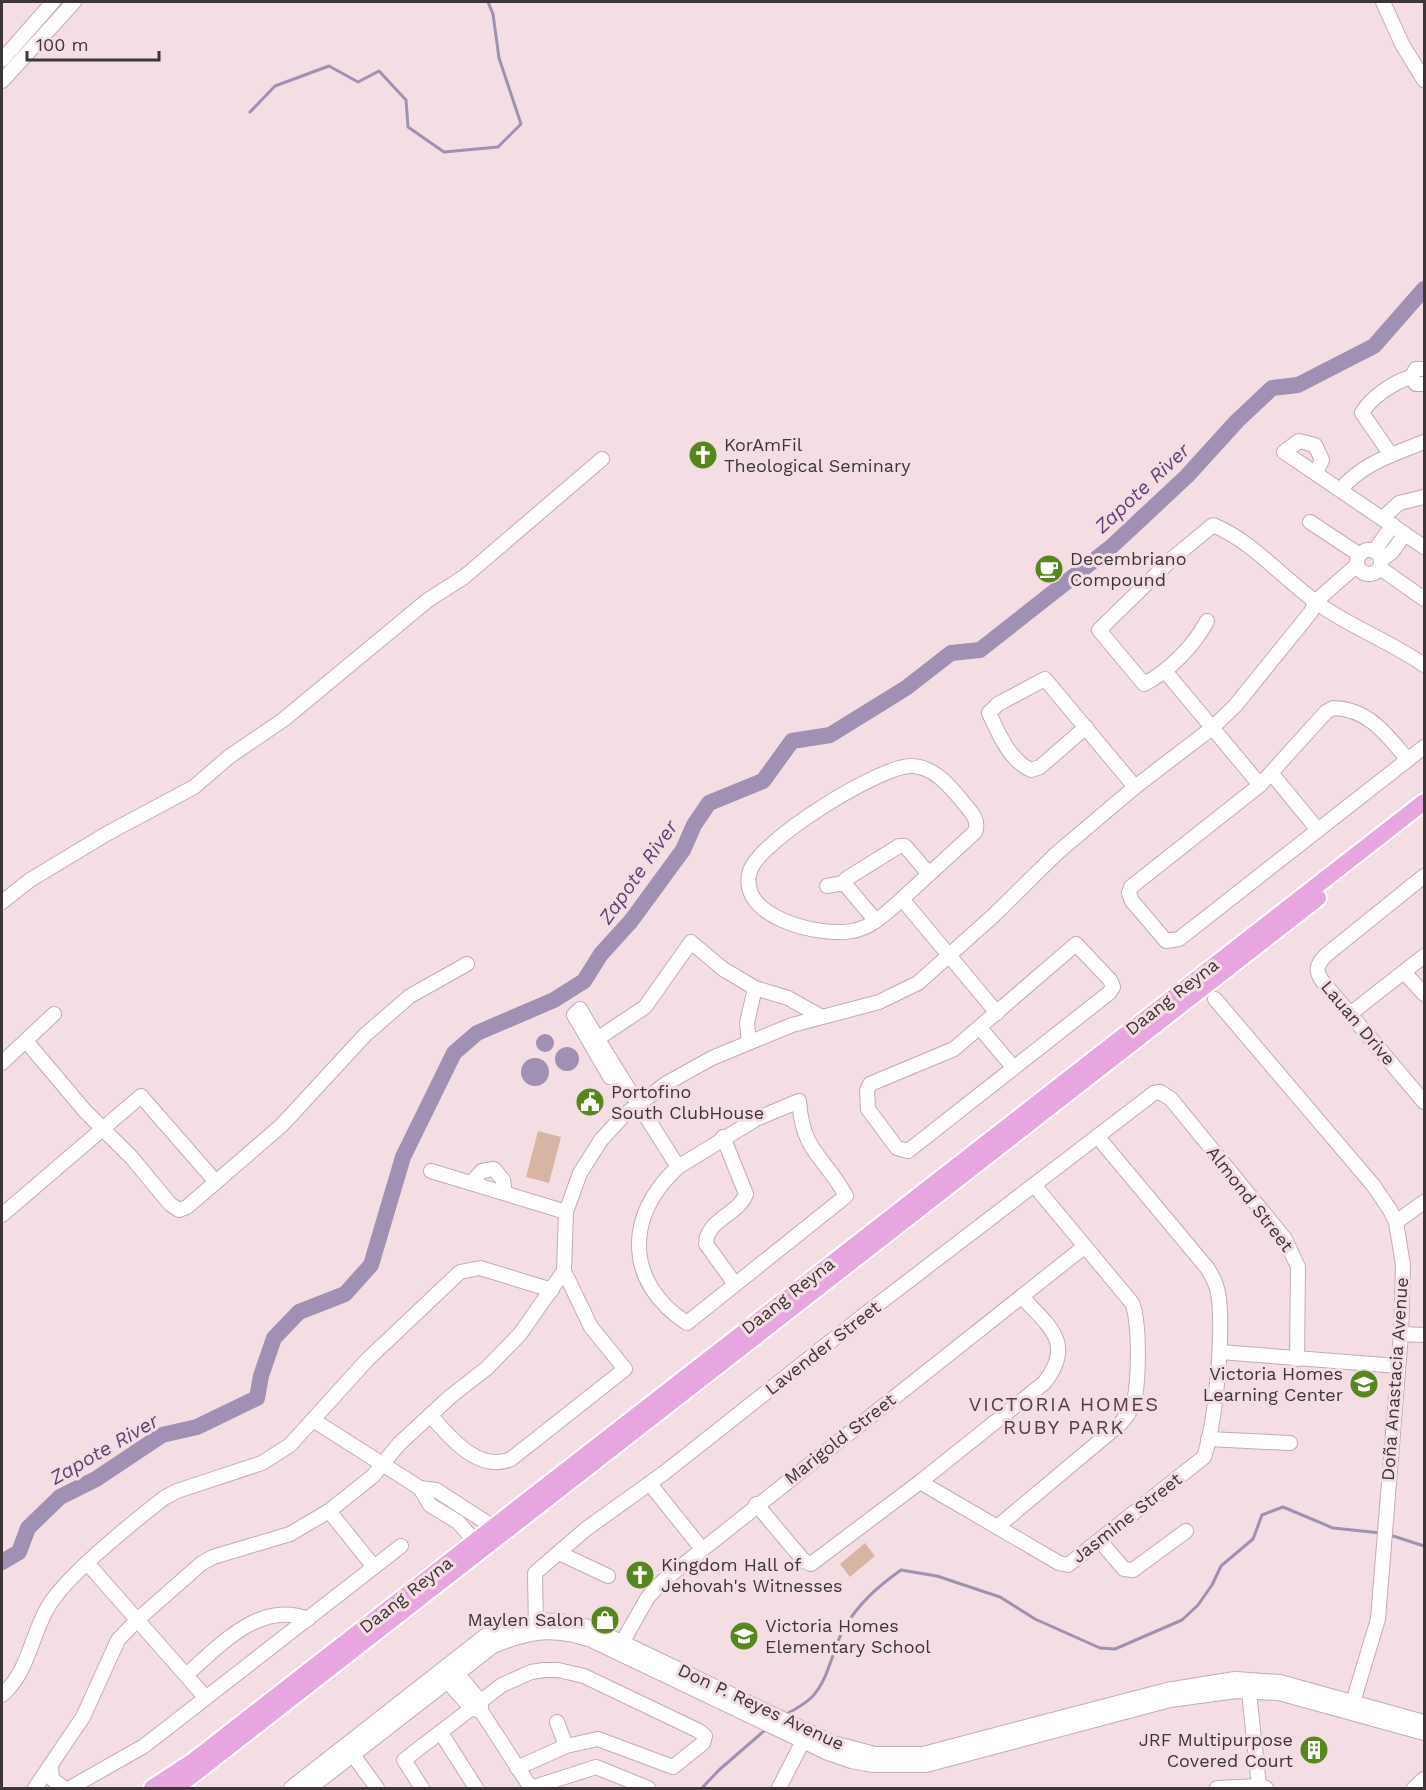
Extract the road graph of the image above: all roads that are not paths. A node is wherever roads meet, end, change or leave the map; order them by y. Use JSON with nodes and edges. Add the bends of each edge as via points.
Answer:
{"nodes":[{"id":1,"x":53,"y":2,"type":"edge"},
{"id":2,"x":74,"y":2,"type":"edge"},
{"id":3,"x":1383,"y":2,"type":"edge"},
{"id":4,"x":2,"y":60,"type":"edge"},
{"id":5,"x":1425,"y":80,"type":"edge"},
{"id":6,"x":2,"y":81,"type":"edge"},
{"id":7,"x":1422,"y":377,"type":"edge"},
{"id":8,"x":1425,"y":442,"type":"edge"},
{"id":9,"x":1391,"y":455,"type":"junction"},
{"id":10,"x":602,"y":459,"type":"dead end"},
{"id":11,"x":1316,"y":473,"type":"dead end"},
{"id":12,"x":1341,"y":489,"type":"junction"},
{"id":13,"x":1425,"y":497,"type":"edge"},
{"id":14,"x":1310,"y":522,"type":"dead end"},
{"id":15,"x":1388,"y":522,"type":"junction"},
{"id":16,"x":1405,"y":534,"type":"junction"},
{"id":17,"x":1425,"y":547,"type":"edge"},
{"id":18,"x":1378,"y":560,"type":"junction"},
{"id":19,"x":1360,"y":564,"type":"junction"},
{"id":20,"x":1425,"y":599,"type":"edge"},
{"id":21,"x":1316,"y":607,"type":"junction"},
{"id":22,"x":1208,"y":621,"type":"dead end"},
{"id":23,"x":1425,"y":665,"type":"edge"},
{"id":24,"x":1164,"y":671,"type":"junction"},
{"id":25,"x":1086,"y":727,"type":"junction"},
{"id":26,"x":1212,"y":728,"type":"junction"},
{"id":27,"x":1425,"y":747,"type":"edge"},
{"id":28,"x":1408,"y":760,"type":"junction"},
{"id":29,"x":1272,"y":774,"type":"junction"},
{"id":30,"x":1260,"y":785,"type":"junction"},
{"id":31,"x":1135,"y":787,"type":"junction"},
{"id":32,"x":1425,"y":802,"type":"edge"},
{"id":33,"x":1425,"y":815,"type":"edge"},
{"id":34,"x":1318,"y":830,"type":"junction"},
{"id":35,"x":929,"y":874,"type":"junction"},
{"id":36,"x":1425,"y":876,"type":"edge"},
{"id":37,"x":844,"y":883,"type":"junction"},
{"id":38,"x":827,"y":886,"type":"dead end"},
{"id":39,"x":902,"y":899,"type":"junction"},
{"id":40,"x":2,"y":902,"type":"edge"},
{"id":41,"x":876,"y":921,"type":"junction"},
{"id":42,"x":950,"y":955,"type":"junction"},
{"id":43,"x":1425,"y":956,"type":"edge"},
{"id":44,"x":467,"y":964,"type":"dead end"},
{"id":45,"x":1404,"y":972,"type":"junction"},
{"id":46,"x":755,"y":988,"type":"junction"},
{"id":47,"x":1203,"y":989,"type":"junction"},
{"id":48,"x":1425,"y":994,"type":"edge"},
{"id":49,"x":997,"y":1013,"type":"junction"},
{"id":50,"x":54,"y":1014,"type":"dead end"},
{"id":51,"x":1350,"y":1014,"type":"junction"},
{"id":52,"x":822,"y":1017,"type":"junction"},
{"id":53,"x":980,"y":1028,"type":"junction"},
{"id":54,"x":597,"y":1039,"type":"junction"},
{"id":55,"x":26,"y":1041,"type":"junction"},
{"id":56,"x":749,"y":1042,"type":"junction"},
{"id":57,"x":2,"y":1062,"type":"edge"},
{"id":58,"x":1013,"y":1067,"type":"junction"},
{"id":59,"x":619,"y":1076,"type":"junction"},
{"id":60,"x":1160,"y":1092,"type":"joint"},
{"id":61,"x":1425,"y":1102,"type":"edge"},
{"id":62,"x":637,"y":1104,"type":"junction"},
{"id":63,"x":103,"y":1128,"type":"junction"},
{"id":64,"x":1097,"y":1136,"type":"junction"},
{"id":65,"x":723,"y":1137,"type":"junction"},
{"id":66,"x":678,"y":1167,"type":"junction"},
{"id":67,"x":431,"y":1171,"type":"dead end"},
{"id":68,"x":216,"y":1182,"type":"junction"},
{"id":69,"x":471,"y":1183,"type":"junction"},
{"id":70,"x":1034,"y":1185,"type":"junction"},
{"id":71,"x":505,"y":1193,"type":"junction"},
{"id":72,"x":1425,"y":1202,"type":"edge"},
{"id":73,"x":566,"y":1212,"type":"junction"},
{"id":74,"x":2,"y":1215,"type":"edge"},
{"id":75,"x":1396,"y":1222,"type":"junction"},
{"id":76,"x":1084,"y":1247,"type":"junction"},
{"id":77,"x":564,"y":1271,"type":"junction"},
{"id":78,"x":735,"y":1284,"type":"junction"},
{"id":79,"x":552,"y":1290,"type":"junction"},
{"id":80,"x":1022,"y":1298,"type":"junction"},
{"id":81,"x":1401,"y":1335,"type":"junction"},
{"id":82,"x":1425,"y":1335,"type":"edge"},
{"id":83,"x":1220,"y":1352,"type":"junction"},
{"id":84,"x":1297,"y":1359,"type":"junction"},
{"id":85,"x":1398,"y":1366,"type":"junction"},
{"id":86,"x":429,"y":1415,"type":"junction"},
{"id":87,"x":313,"y":1420,"type":"junction"},
{"id":88,"x":1208,"y":1439,"type":"junction"},
{"id":89,"x":1290,"y":1443,"type":"dead end"},
{"id":90,"x":383,"y":1464,"type":"junction"},
{"id":91,"x":920,"y":1482,"type":"junction"},
{"id":92,"x":650,"y":1484,"type":"junction"},
{"id":93,"x":420,"y":1488,"type":"junction"},
{"id":94,"x":453,"y":1500,"type":"junction"},
{"id":95,"x":756,"y":1504,"type":"junction"},
{"id":96,"x":329,"y":1511,"type":"junction"},
{"id":97,"x":444,"y":1513,"type":"junction"},
{"id":98,"x":480,"y":1517,"type":"junction"},
{"id":99,"x":997,"y":1527,"type":"junction"},
{"id":100,"x":499,"y":1531,"type":"junction"},
{"id":101,"x":1186,"y":1531,"type":"dead end"},
{"id":102,"x":475,"y":1541,"type":"junction"},
{"id":103,"x":1100,"y":1541,"type":"junction"},
{"id":104,"x":401,"y":1546,"type":"dead end"},
{"id":105,"x":702,"y":1549,"type":"junction"},
{"id":106,"x":559,"y":1553,"type":"junction"},
{"id":107,"x":88,"y":1564,"type":"junction"},
{"id":108,"x":374,"y":1567,"type":"junction"},
{"id":109,"x":608,"y":1576,"type":"dead end"},
{"id":110,"x":308,"y":1619,"type":"junction"},
{"id":111,"x":137,"y":1620,"type":"junction"},
{"id":112,"x":536,"y":1626,"type":"junction"},
{"id":113,"x":620,"y":1646,"type":"junction"},
{"id":114,"x":186,"y":1675,"type":"junction"},
{"id":115,"x":452,"y":1677,"type":"junction"},
{"id":116,"x":1249,"y":1686,"type":"junction"},
{"id":117,"x":427,"y":1689,"type":"junction"},
{"id":118,"x":2,"y":1695,"type":"edge"},
{"id":119,"x":206,"y":1698,"type":"junction"},
{"id":120,"x":1352,"y":1706,"type":"junction"},
{"id":121,"x":478,"y":1708,"type":"junction"},
{"id":122,"x":557,"y":1722,"type":"dead end"},
{"id":123,"x":1425,"y":1722,"type":"edge"},
{"id":124,"x":441,"y":1733,"type":"junction"},
{"id":125,"x":1425,"y":1733,"type":"edge"},
{"id":126,"x":805,"y":1736,"type":"junction"},
{"id":127,"x":566,"y":1746,"type":"junction"},
{"id":128,"x":353,"y":1755,"type":"junction"},
{"id":129,"x":51,"y":1767,"type":"junction"},
{"id":130,"x":517,"y":1767,"type":"junction"},
{"id":131,"x":1425,"y":1779,"type":"edge"},
{"id":132,"x":1263,"y":1787,"type":"edge"},
{"id":133,"x":35,"y":1788,"type":"edge"},
{"id":134,"x":64,"y":1788,"type":"edge"},
{"id":135,"x":70,"y":1788,"type":"edge"},
{"id":136,"x":152,"y":1788,"type":"edge"},
{"id":137,"x":176,"y":1788,"type":"edge"},
{"id":138,"x":291,"y":1788,"type":"edge"},
{"id":139,"x":310,"y":1788,"type":"edge"},
{"id":140,"x":377,"y":1788,"type":"edge"},
{"id":141,"x":422,"y":1788,"type":"edge"},
{"id":142,"x":477,"y":1788,"type":"edge"},
{"id":143,"x":531,"y":1788,"type":"edge"},
{"id":144,"x":648,"y":1788,"type":"edge"},
{"id":145,"x":779,"y":1788,"type":"edge"},
{"id":146,"x":1217,"y":1788,"type":"edge"},
{"id":147,"x":1414,"y":1788,"type":"edge"}],
"edges":[{"from":1,"to":4,"type":"street"},
{"from":2,"to":6,"type":"street"},
{"from":3,"to":5,"type":"street","via":[[1402,44]]},
{"from":7,"to":9,"type":"street","via":[[1401,380],[1362,413]]},
{"from":8,"to":9,"type":"street"},
{"from":9,"to":12,"type":"street","via":[[1363,469]]},
{"from":10,"to":40,"type":"street","via":[[464,577],[428,600],[194,787],[108,833],[30,880]]},
{"from":11,"to":12,"type":"street"},
{"from":12,"to":15,"type":"street"},
{"from":13,"to":15,"type":"street","via":[[1399,503]]},
{"from":14,"to":19,"type":"street"},
{"from":15,"to":16,"type":"street"},
{"from":15,"to":18,"type":"street"},
{"from":16,"to":17,"type":"street"},
{"from":16,"to":18,"type":"street","via":[[1392,552]]},
{"from":18,"to":19,"type":"street","via":[[1366,551]]},
{"from":18,"to":19,"type":"street","via":[[1373,574]]},
{"from":18,"to":20,"type":"street"},
{"from":19,"to":21,"type":"street"},
{"from":21,"to":23,"type":"street","via":[[1398,647]]},
{"from":21,"to":24,"type":"street","via":[[1263,558],[1213,525],[1099,630],[1144,684]]},
{"from":21,"to":26,"type":"street"},
{"from":22,"to":24,"type":"street","via":[[1194,642]]},
{"from":24,"to":26,"type":"street"},
{"from":25,"to":25,"type":"street","via":[[1045,679],[982,713],[1030,770],[1040,767]]},
{"from":25,"to":31,"type":"street"},
{"from":26,"to":30,"type":"street"},
{"from":26,"to":31,"type":"street"},
{"from":27,"to":28,"type":"street"},
{"from":28,"to":29,"type":"street","via":[[1366,716],[1333,708]]},
{"from":28,"to":34,"type":"street"},
{"from":29,"to":30,"type":"street"},
{"from":29,"to":34,"type":"street"},
{"from":30,"to":34,"type":"street","via":[[1131,887],[1132,901],[1166,940],[1179,939]]},
{"from":31,"to":42,"type":"street","via":[[1057,853]]},
{"from":32,"to":47,"type":"main road","name":"Daang Reyna"},
{"from":33,"to":47,"type":"main road","name":"Daang Reyna"},
{"from":35,"to":37,"type":"street","via":[[905,846],[899,846],[852,874]]},
{"from":35,"to":39,"type":"street"},
{"from":35,"to":41,"type":"street","via":[[978,825],[947,783],[914,759],[825,805],[755,860],[747,880],[750,893],[770,914],[813,930],[854,931]]},
{"from":36,"to":51,"type":"street","name":"Lauan Drive","via":[[1317,965],[1319,977]]},
{"from":37,"to":38,"type":"street"},
{"from":37,"to":41,"type":"street"},
{"from":39,"to":41,"type":"street"},
{"from":39,"to":42,"type":"street"},
{"from":42,"to":49,"type":"street"},
{"from":42,"to":52,"type":"street","via":[[902,993]]},
{"from":43,"to":45,"type":"street"},
{"from":44,"to":68,"type":"street","via":[[410,996],[387,1015],[282,1125]]},
{"from":45,"to":48,"type":"street"},
{"from":45,"to":51,"type":"street"},
{"from":46,"to":52,"type":"street","via":[[788,998]]},
{"from":46,"to":54,"type":"street","via":[[723,969],[691,942],[645,1007]]},
{"from":46,"to":56,"type":"street","via":[[747,1023]]},
{"from":47,"to":75,"type":"street","name":"Doña Anastacia Avenue","via":[[1373,1185]]},
{"from":47,"to":100,"type":"main road","name":"Daang Reyna"},
{"from":49,"to":53,"type":"street"},
{"from":49,"to":58,"type":"street","via":[[1076,944],[1113,987]]},
{"from":50,"to":55,"type":"street"},
{"from":51,"to":61,"type":"street","name":"Lauan Drive"},
{"from":52,"to":56,"type":"street"},
{"from":53,"to":58,"type":"street"},
{"from":53,"to":58,"type":"street","via":[[933,1060],[870,1084],[868,1109],[897,1148],[908,1151]]},
{"from":54,"to":59,"type":"street"},
{"from":54,"to":59,"type":"street","via":[[580,1009],[574,1015],[610,1077]]},
{"from":55,"to":57,"type":"street"},
{"from":55,"to":63,"type":"street"},
{"from":56,"to":62,"type":"street","via":[[684,1072]]},
{"from":59,"to":62,"type":"street"},
{"from":60,"to":64,"type":"street","name":"Lavender Street","via":[[1148,1096]]},
{"from":60,"to":84,"type":"street","name":"Almond Street","via":[[1171,1099],[1293,1253],[1298,1267]]},
{"from":62,"to":66,"type":"street"},
{"from":62,"to":73,"type":"street","via":[[588,1157]]},
{"from":63,"to":68,"type":"street","via":[[179,1210]]},
{"from":63,"to":68,"type":"street","via":[[141,1096]]},
{"from":63,"to":74,"type":"street"},
{"from":64,"to":70,"type":"street","name":"Lavender Street"},
{"from":64,"to":83,"type":"street","name":"Jasmine Street","via":[[1216,1282]]},
{"from":65,"to":66,"type":"street"},
{"from":65,"to":78,"type":"street","via":[[746,1194],[744,1201],[710,1230],[706,1244]]},
{"from":65,"to":78,"type":"street","via":[[799,1101],[801,1122],[811,1148],[846,1196]]},
{"from":66,"to":78,"type":"street","via":[[656,1190],[641,1224],[638,1244],[647,1282],[670,1312],[687,1323]]},
{"from":67,"to":69,"type":"street"},
{"from":69,"to":71,"type":"street"},
{"from":69,"to":71,"type":"street","via":[[482,1171],[494,1169],[503,1180]]},
{"from":70,"to":76,"type":"street"},
{"from":70,"to":92,"type":"street","name":"Lavender Street"},
{"from":71,"to":73,"type":"street"},
{"from":72,"to":75,"type":"street"},
{"from":73,"to":77,"type":"street"},
{"from":75,"to":81,"type":"street","name":"Doña Anastacia Avenue","via":[[1403,1265]]},
{"from":76,"to":80,"type":"street","name":"Marigold Street"},
{"from":76,"to":99,"type":"street","via":[[1136,1312],[1134,1401],[1120,1424]]},
{"from":77,"to":79,"type":"street"},
{"from":77,"to":86,"type":"street","via":[[591,1327],[625,1369],[500,1464],[480,1459],[458,1444]]},
{"from":79,"to":86,"type":"street","via":[[503,1352]]},
{"from":79,"to":87,"type":"street","via":[[480,1268],[460,1272],[367,1360]]},
{"from":80,"to":91,"type":"street","via":[[1057,1336],[1060,1348],[1053,1372]]},
{"from":80,"to":95,"type":"street","name":"Marigold Street"},
{"from":81,"to":82,"type":"street"},
{"from":81,"to":85,"type":"street","name":"Doña Anastacia Avenue"},
{"from":83,"to":84,"type":"street"},
{"from":83,"to":88,"type":"street","name":"Jasmine Street"},
{"from":84,"to":85,"type":"street"},
{"from":85,"to":120,"type":"street","name":"Doña Anastacia Avenue","via":[[1378,1619]]},
{"from":86,"to":90,"type":"street"},
{"from":87,"to":90,"type":"street"},
{"from":87,"to":107,"type":"street","via":[[290,1445],[262,1463],[164,1498]]},
{"from":88,"to":89,"type":"street"},
{"from":88,"to":103,"type":"street","name":"Jasmine Street","via":[[1200,1462]]},
{"from":90,"to":93,"type":"street"},
{"from":90,"to":96,"type":"street"},
{"from":91,"to":95,"type":"street","via":[[811,1564],[804,1561]]},
{"from":91,"to":99,"type":"street","name":"Jasmine Street"},
{"from":92,"to":105,"type":"street"},
{"from":92,"to":106,"type":"street","name":"Lavender Street"},
{"from":93,"to":94,"type":"street","via":[[436,1490]]},
{"from":93,"to":97,"type":"street","via":[[430,1505]]},
{"from":94,"to":97,"type":"street"},
{"from":94,"to":98,"type":"street"},
{"from":95,"to":105,"type":"street","name":"Marigold Street"},
{"from":96,"to":108,"type":"street"},
{"from":96,"to":111,"type":"street","via":[[290,1534],[202,1563]]},
{"from":97,"to":102,"type":"street"},
{"from":98,"to":100,"type":"street"},
{"from":98,"to":102,"type":"street"},
{"from":99,"to":103,"type":"street","name":"Jasmine Street","via":[[1059,1563],[1068,1564]]},
{"from":100,"to":102,"type":"main road","name":"Daang Reyna"},
{"from":101,"to":103,"type":"street","via":[[1132,1570],[1124,1569]]},
{"from":102,"to":136,"type":"main road","name":"Daang Reyna","via":[[192,1762]]},
{"from":102,"to":137,"type":"main road","name":"Daang Reyna"},
{"from":104,"to":108,"type":"street"},
{"from":105,"to":113,"type":"street","name":"Marigold Street","via":[[655,1589]]},
{"from":106,"to":109,"type":"street"},
{"from":106,"to":112,"type":"street","name":"Lavender Street","via":[[535,1573]]},
{"from":107,"to":111,"type":"street"},
{"from":107,"to":118,"type":"street","via":[[52,1600],[24,1668]]},
{"from":108,"to":110,"type":"street"},
{"from":110,"to":114,"type":"street","via":[[287,1613],[247,1623]]},
{"from":110,"to":119,"type":"street"},
{"from":111,"to":114,"type":"street"},
{"from":111,"to":129,"type":"street","via":[[118,1640],[83,1717]]},
{"from":112,"to":113,"type":"street","name":"Don P. Reyes Avenue","via":[[568,1620]]},
{"from":112,"to":115,"type":"street","name":"Don P. Reyes Avenue","via":[[493,1646]]},
{"from":112,"to":117,"type":"street","name":"Don P. Reyes Avenue","via":[[513,1625],[485,1636]]},
{"from":113,"to":126,"type":"street","name":"Don P. Reyes Avenue"},
{"from":114,"to":119,"type":"street"},
{"from":115,"to":117,"type":"street","name":"Don P. Reyes Avenue"},
{"from":115,"to":121,"type":"street"},
{"from":116,"to":120,"type":"street","name":"Don P. Reyes Avenue"},
{"from":116,"to":126,"type":"street","name":"Don P. Reyes Avenue","via":[[1170,1700],[926,1765],[899,1767],[851,1761]]},
{"from":116,"to":132,"type":"street"},
{"from":117,"to":128,"type":"street","name":"Don P. Reyes Avenue"},
{"from":117,"to":138,"type":"street","name":"Don P. Reyes Avenue"},
{"from":119,"to":135,"type":"street","via":[[135,1753]]},
{"from":120,"to":123,"type":"street","name":"Don P. Reyes Avenue"},
{"from":120,"to":125,"type":"street","name":"Don P. Reyes Avenue"},
{"from":121,"to":124,"type":"street"},
{"from":121,"to":127,"type":"street","via":[[516,1678],[531,1672],[558,1670],[608,1686],[699,1731],[705,1740],[673,1767],[605,1740]]},
{"from":121,"to":130,"type":"street"},
{"from":122,"to":127,"type":"street"},
{"from":124,"to":141,"type":"street","via":[[404,1760]]},
{"from":124,"to":142,"type":"street"},
{"from":126,"to":145,"type":"street"},
{"from":127,"to":130,"type":"street"},
{"from":128,"to":139,"type":"street","name":"Don P. Reyes Avenue"},
{"from":128,"to":140,"type":"street"},
{"from":129,"to":133,"type":"street"},
{"from":129,"to":134,"type":"street","via":[[52,1779]]},
{"from":130,"to":143,"type":"street"},
{"from":131,"to":147,"type":"street"},
{"from":132,"to":146,"type":"street"},
{"from":143,"to":144,"type":"street","via":[[596,1767]]}]}
